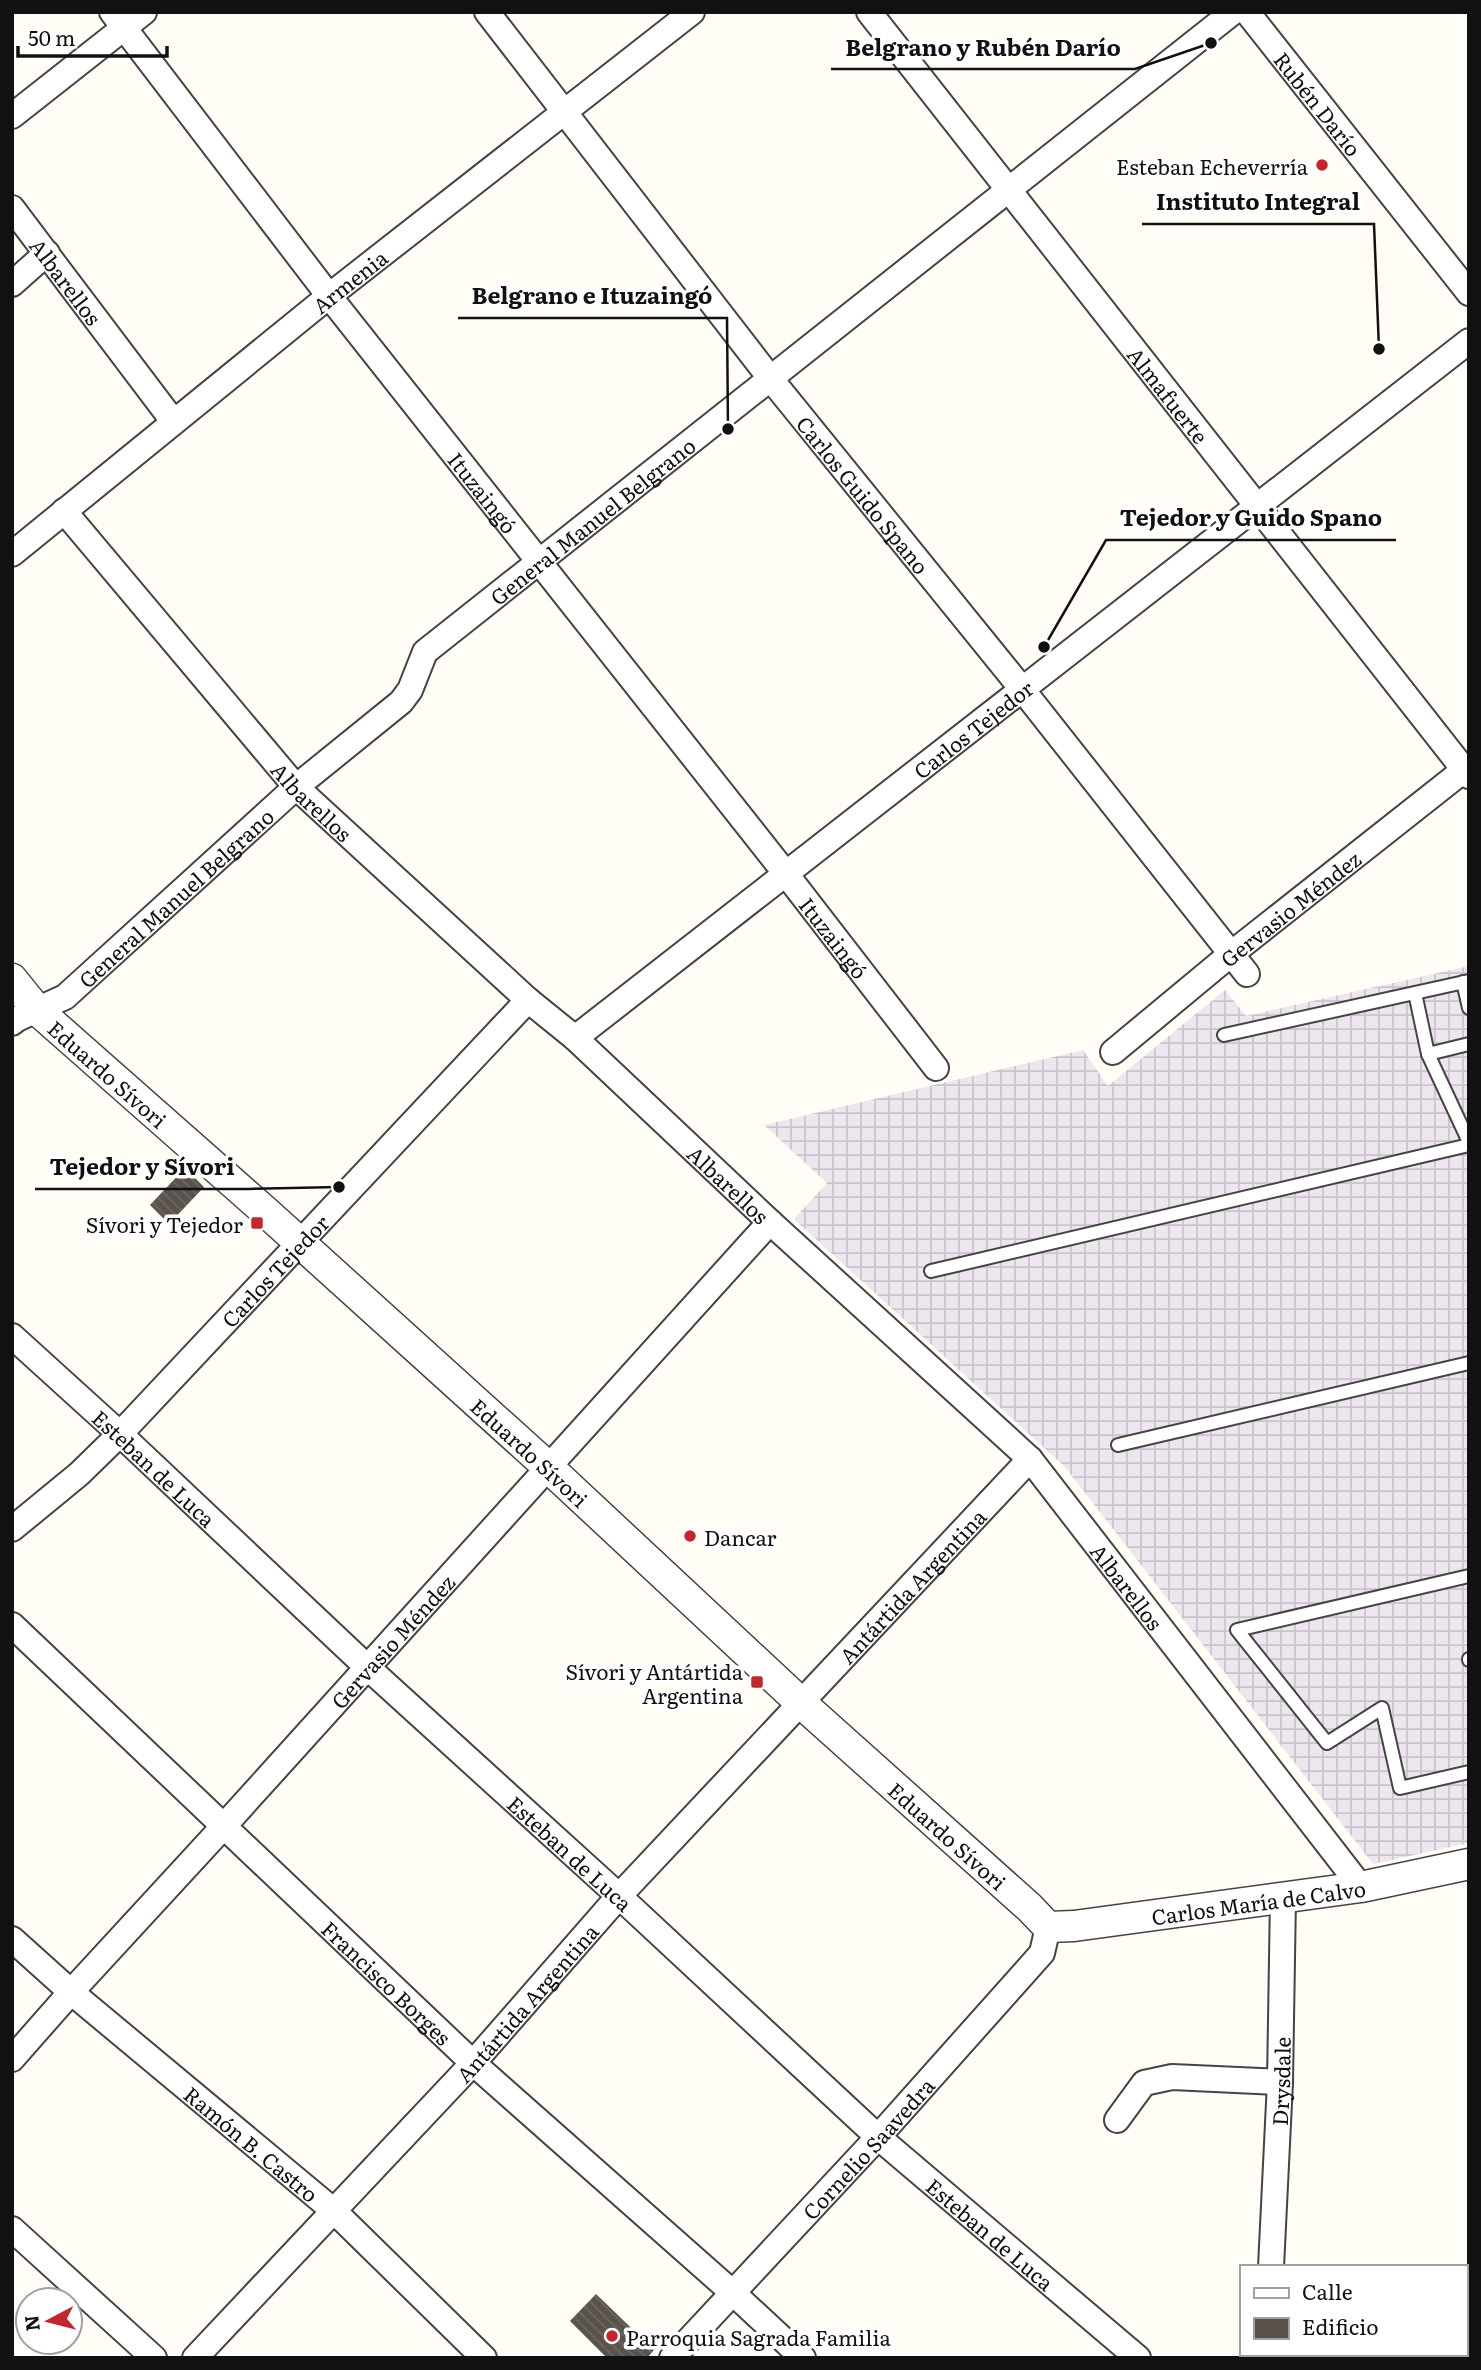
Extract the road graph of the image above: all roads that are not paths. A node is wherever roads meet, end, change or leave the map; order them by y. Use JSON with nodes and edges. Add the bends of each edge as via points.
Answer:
{"nodes":[{"id":1,"x":144,"y":12,"type":"edge"},
{"id":2,"x":487,"y":12,"type":"edge"},
{"id":3,"x":692,"y":12,"type":"edge"},
{"id":4,"x":869,"y":12,"type":"edge"},
{"id":5,"x":1233,"y":12,"type":"edge"},
{"id":6,"x":1247,"y":12,"type":"edge"},
{"id":7,"x":118,"y":20,"type":"edge"},
{"id":8,"x":565,"y":112,"type":"junction"},
{"id":9,"x":12,"y":116,"type":"edge"},
{"id":10,"x":1009,"y":190,"type":"junction"},
{"id":11,"x":12,"y":208,"type":"edge"},
{"id":12,"x":47,"y":253,"type":"junction"},
{"id":13,"x":12,"y":284,"type":"edge"},
{"id":14,"x":1469,"y":293,"type":"edge"},
{"id":15,"x":329,"y":296,"type":"junction"},
{"id":16,"x":1469,"y":341,"type":"edge"},
{"id":17,"x":770,"y":378,"type":"junction"},
{"id":18,"x":173,"y":421,"type":"junction"},
{"id":19,"x":1258,"y":507,"type":"junction"},
{"id":20,"x":64,"y":511,"type":"junction"},
{"id":21,"x":12,"y":554,"type":"edge"},
{"id":22,"x":540,"y":562,"type":"junction"},
{"id":23,"x":1022,"y":689,"type":"junction"},
{"id":24,"x":1467,"y":771,"type":"edge"},
{"id":25,"x":296,"y":787,"type":"junction"},
{"id":26,"x":786,"y":874,"type":"junction"},
{"id":27,"x":1239,"y":964,"type":"junction"},
{"id":28,"x":12,"y":979,"type":"edge"},
{"id":29,"x":1466,"y":982,"type":"edge"},
{"id":30,"x":1415,"y":993,"type":"junction"},
{"id":31,"x":528,"y":1000,"type":"junction"},
{"id":32,"x":1469,"y":1008,"type":"edge"},
{"id":33,"x":25,"y":1017,"type":"edge"},
{"id":34,"x":1224,"y":1035,"type":"dead end"},
{"id":35,"x":575,"y":1038,"type":"junction"},
{"id":36,"x":1469,"y":1044,"type":"edge"},
{"id":37,"x":1113,"y":1052,"type":"dead end"},
{"id":38,"x":1428,"y":1054,"type":"junction"},
{"id":39,"x":936,"y":1068,"type":"dead end"},
{"id":40,"x":1469,"y":1144,"type":"edge"},
{"id":41,"x":770,"y":1222,"type":"junction"},
{"id":42,"x":300,"y":1243,"type":"junction"},
{"id":43,"x":931,"y":1271,"type":"dead end"},
{"id":44,"x":12,"y":1336,"type":"edge"},
{"id":45,"x":1469,"y":1363,"type":"edge"},
{"id":46,"x":120,"y":1434,"type":"junction"},
{"id":47,"x":1118,"y":1445,"type":"dead end"},
{"id":48,"x":1030,"y":1459,"type":"junction"},
{"id":49,"x":548,"y":1467,"type":"junction"},
{"id":50,"x":12,"y":1529,"type":"edge"},
{"id":51,"x":1469,"y":1576,"type":"edge"},
{"id":52,"x":12,"y":1625,"type":"edge"},
{"id":53,"x":367,"y":1667,"type":"junction"},
{"id":54,"x":801,"y":1703,"type":"junction"},
{"id":55,"x":1469,"y":1772,"type":"edge"},
{"id":56,"x":223,"y":1827,"type":"junction"},
{"id":57,"x":1469,"y":1864,"type":"edge"},
{"id":58,"x":1361,"y":1887,"type":"junction"},
{"id":59,"x":620,"y":1896,"type":"junction"},
{"id":60,"x":1283,"y":1897,"type":"junction"},
{"id":61,"x":1048,"y":1927,"type":"junction"},
{"id":62,"x":12,"y":1939,"type":"edge"},
{"id":63,"x":71,"y":1992,"type":"junction"},
{"id":64,"x":12,"y":2059,"type":"edge"},
{"id":65,"x":473,"y":2063,"type":"junction"},
{"id":66,"x":1280,"y":2082,"type":"junction"},
{"id":67,"x":1117,"y":2120,"type":"dead end"},
{"id":68,"x":878,"y":2137,"type":"junction"},
{"id":69,"x":334,"y":2211,"type":"junction"},
{"id":70,"x":12,"y":2229,"type":"edge"},
{"id":71,"x":1271,"y":2265,"type":"edge"},
{"id":72,"x":733,"y":2292,"type":"junction"},
{"id":73,"x":154,"y":2358,"type":"edge"},
{"id":74,"x":195,"y":2358,"type":"edge"},
{"id":75,"x":484,"y":2358,"type":"edge"},
{"id":76,"x":672,"y":2358,"type":"edge"},
{"id":77,"x":803,"y":2358,"type":"edge"},
{"id":78,"x":1138,"y":2358,"type":"edge"}],
"edges":[{"from":1,"to":7,"type":"street"},
{"from":2,"to":8,"type":"street","name":"Carlos Guido Spano"},
{"from":3,"to":8,"type":"street","name":"Armenia"},
{"from":4,"to":10,"type":"street","name":"Almafuerte"},
{"from":5,"to":10,"type":"street","name":"General Manuel Belgrano"},
{"from":6,"to":14,"type":"street","name":"Rubén Darío"},
{"from":7,"to":9,"type":"street"},
{"from":7,"to":15,"type":"street","name":"Ituzaingó"},
{"from":8,"to":15,"type":"street","name":"Armenia"},
{"from":8,"to":17,"type":"street","name":"Carlos Guido Spano"},
{"from":10,"to":17,"type":"street","name":"General Manuel Belgrano"},
{"from":10,"to":19,"type":"street","name":"Almafuerte"},
{"from":11,"to":12,"type":"street","name":"Albarellos"},
{"from":12,"to":13,"type":"street"},
{"from":12,"to":18,"type":"street","name":"Albarellos"},
{"from":15,"to":18,"type":"street","name":"Armenia"},
{"from":15,"to":22,"type":"street","name":"Ituzaingó"},
{"from":16,"to":19,"type":"street","name":"Carlos Tejedor"},
{"from":17,"to":22,"type":"street","name":"General Manuel Belgrano"},
{"from":17,"to":23,"type":"street","name":"Carlos Guido Spano"},
{"from":18,"to":20,"type":"street","name":"Armenia"},
{"from":19,"to":23,"type":"street","name":"Carlos Tejedor"},
{"from":19,"to":24,"type":"street","name":"Almafuerte"},
{"from":20,"to":21,"type":"street","name":"Armenia"},
{"from":20,"to":25,"type":"street","name":"Albarellos"},
{"from":22,"to":25,"type":"street","name":"General Manuel Belgrano","via":[[425,652],[401,702]]},
{"from":22,"to":26,"type":"street","name":"Ituzaingó"},
{"from":23,"to":26,"type":"street","name":"Carlos Tejedor"},
{"from":23,"to":27,"type":"street","name":"Carlos Guido Spano"},
{"from":24,"to":27,"type":"street","name":"Gervasio Méndez"},
{"from":25,"to":31,"type":"street","name":"Albarellos"},
{"from":25,"to":33,"type":"street","name":"General Manuel Belgrano","via":[[65,997]]},
{"from":26,"to":35,"type":"street","name":"Carlos Tejedor"},
{"from":26,"to":39,"type":"street","name":"Ituzaingó"},
{"from":27,"to":37,"type":"street","name":"Gervasio Méndez"},
{"from":28,"to":33,"type":"street","name":"Eduardo Sívori"},
{"from":29,"to":30,"type":"lane"},
{"from":29,"to":32,"type":"lane"},
{"from":30,"to":34,"type":"lane"},
{"from":30,"to":38,"type":"lane"},
{"from":31,"to":35,"type":"street","name":"Albarellos"},
{"from":31,"to":42,"type":"street","name":"Carlos Tejedor"},
{"from":33,"to":42,"type":"street","name":"Eduardo Sívori"},
{"from":35,"to":41,"type":"street","name":"Albarellos"},
{"from":36,"to":38,"type":"lane"},
{"from":38,"to":40,"type":"lane"},
{"from":40,"to":43,"type":"lane"},
{"from":41,"to":48,"type":"street","name":"Albarellos"},
{"from":41,"to":49,"type":"street","name":"Gervasio Méndez"},
{"from":42,"to":46,"type":"street","name":"Carlos Tejedor"},
{"from":42,"to":49,"type":"street","name":"Eduardo Sívori"},
{"from":44,"to":46,"type":"street","name":"Esteban de Luca"},
{"from":45,"to":47,"type":"lane"},
{"from":46,"to":50,"type":"street","name":"Carlos Tejedor"},
{"from":46,"to":53,"type":"street","name":"Esteban de Luca"},
{"from":48,"to":54,"type":"street","name":"Antártida Argentina"},
{"from":48,"to":58,"type":"street","name":"Albarellos"},
{"from":49,"to":53,"type":"street","name":"Gervasio Méndez"},
{"from":49,"to":54,"type":"street","name":"Eduardo Sívori"},
{"from":51,"to":55,"type":"lane","via":[[1237,1630],[1327,1743],[1382,1708],[1399,1788]]},
{"from":52,"to":56,"type":"street","name":"Francisco Borges"},
{"from":53,"to":56,"type":"street","name":"Gervasio Méndez"},
{"from":53,"to":59,"type":"street","name":"Esteban de Luca"},
{"from":54,"to":59,"type":"street","name":"Antártida Argentina"},
{"from":54,"to":61,"type":"street","name":"Eduardo Sívori"},
{"from":56,"to":63,"type":"street","name":"Gervasio Méndez"},
{"from":56,"to":65,"type":"street","name":"Francisco Borges"},
{"from":57,"to":58,"type":"street","name":"Carlos María de Calvo"},
{"from":58,"to":60,"type":"street","name":"Carlos María de Calvo"},
{"from":59,"to":65,"type":"street","name":"Antártida Argentina"},
{"from":59,"to":68,"type":"street","name":"Esteban de Luca"},
{"from":60,"to":61,"type":"street","name":"Carlos María de Calvo"},
{"from":60,"to":66,"type":"street","name":"Drysdale"},
{"from":61,"to":68,"type":"street","name":"Cornelio Saavedra","via":[[1042,1953]]},
{"from":62,"to":63,"type":"street","name":"Ramón B. Castro"},
{"from":63,"to":64,"type":"street","name":"Gervasio Méndez"},
{"from":63,"to":69,"type":"street","name":"Ramón B. Castro"},
{"from":65,"to":69,"type":"street","name":"Antártida Argentina"},
{"from":65,"to":72,"type":"street","name":"Francisco Borges"},
{"from":66,"to":67,"type":"street","via":[[1172,2077],[1144,2082]]},
{"from":66,"to":71,"type":"street","name":"Drysdale"},
{"from":68,"to":72,"type":"street","name":"Cornelio Saavedra"},
{"from":68,"to":78,"type":"street","name":"Esteban de Luca"},
{"from":69,"to":74,"type":"street","name":"Antártida Argentina"},
{"from":69,"to":75,"type":"street","name":"Ramón B. Castro"},
{"from":70,"to":73,"type":"street"},
{"from":72,"to":76,"type":"street","name":"Cornelio Saavedra"},
{"from":72,"to":77,"type":"street","name":"Francisco Borges"}]}
